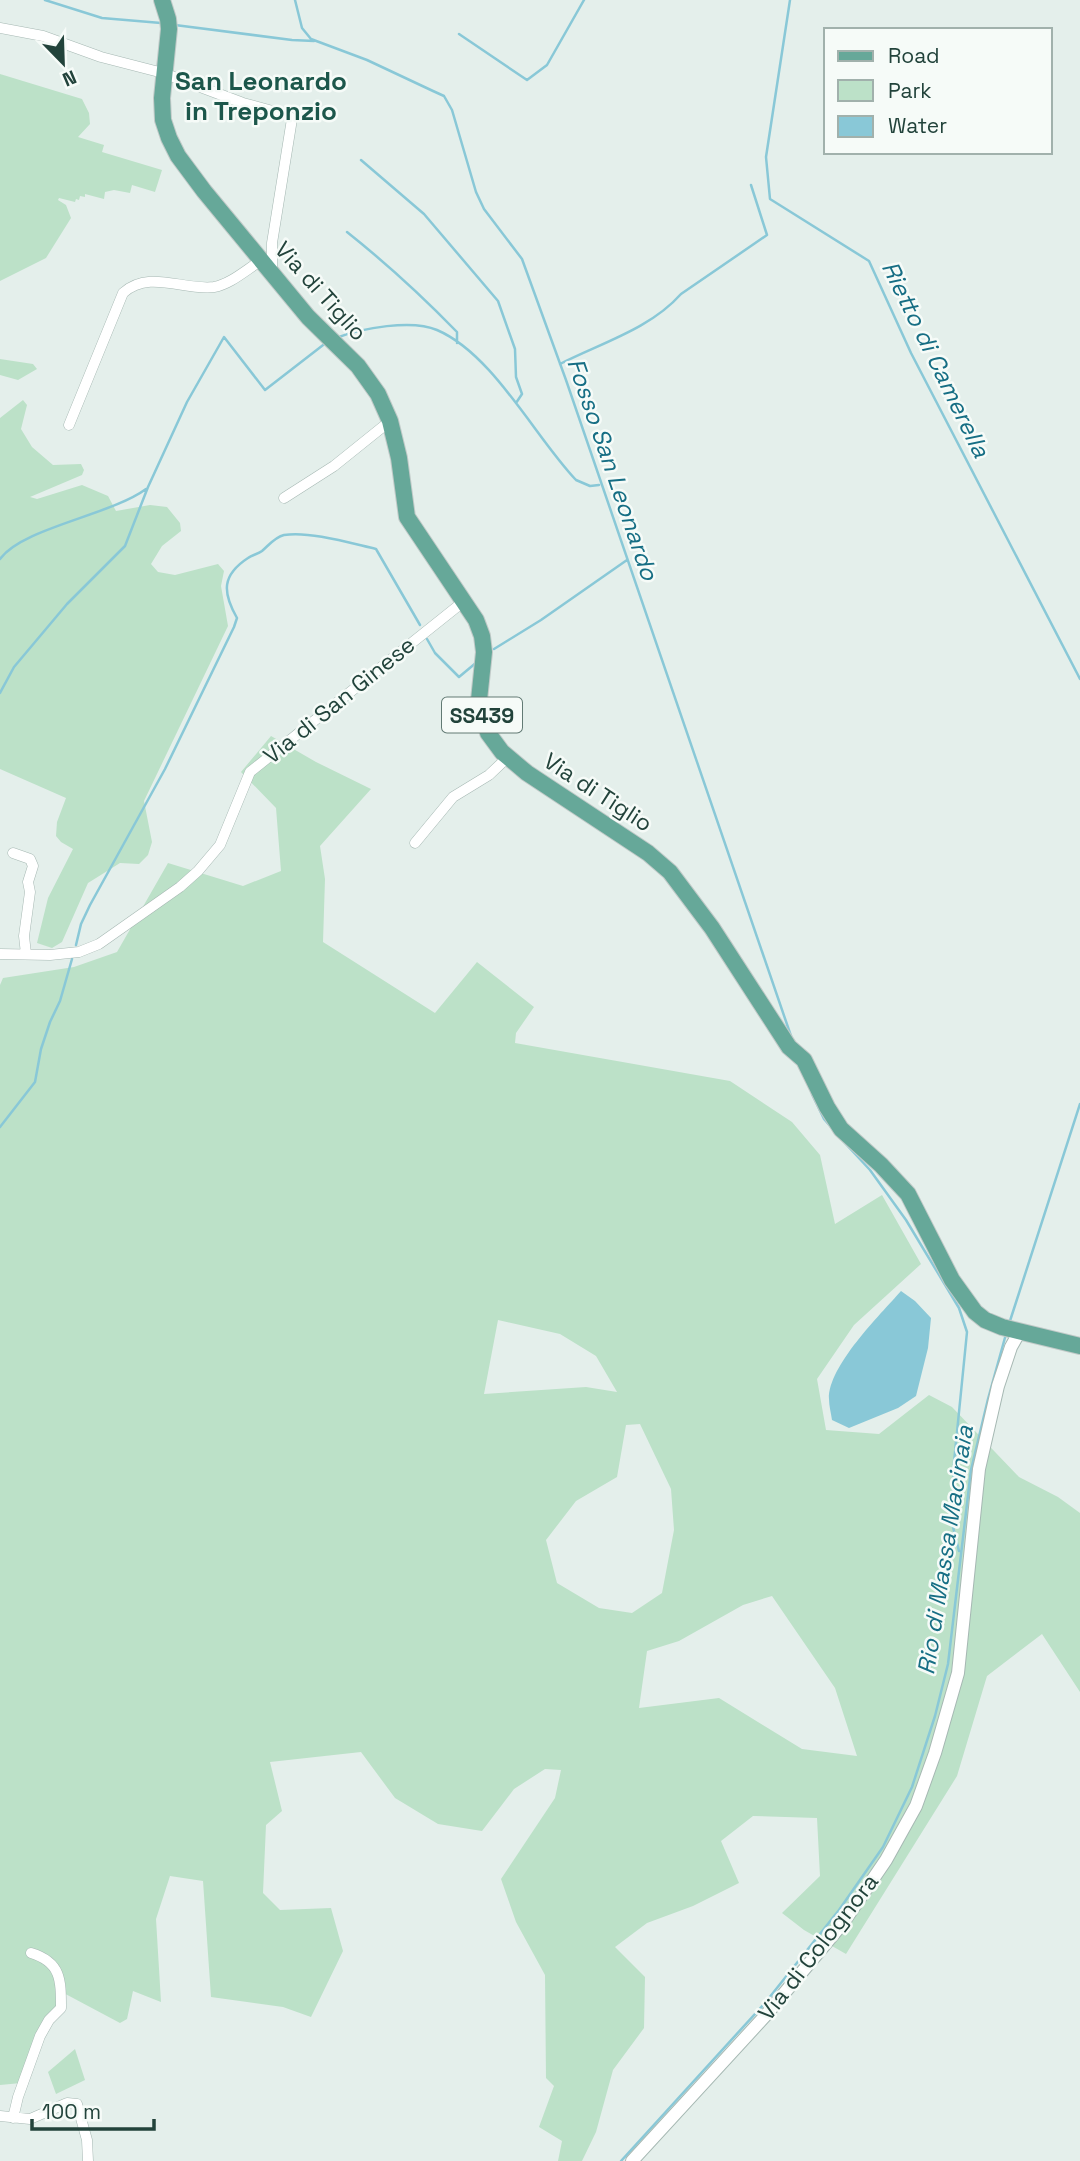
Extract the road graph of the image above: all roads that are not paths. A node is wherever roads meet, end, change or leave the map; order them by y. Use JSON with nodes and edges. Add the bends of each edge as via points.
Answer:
{"nodes":[{"id":1,"x":162,"y":0,"type":"edge"},
{"id":2,"x":0,"y":28,"type":"edge"},
{"id":3,"x":163,"y":73,"type":"junction"},
{"id":4,"x":262,"y":260,"type":"junction"},
{"id":5,"x":273,"y":274,"type":"junction"},
{"id":6,"x":390,"y":421,"type":"junction"},
{"id":7,"x":69,"y":425,"type":"dead end"},
{"id":8,"x":284,"y":498,"type":"dead end"},
{"id":9,"x":463,"y":602,"type":"junction"},
{"id":10,"x":508,"y":757,"type":"junction"},
{"id":11,"x":415,"y":843,"type":"dead end"},
{"id":12,"x":13,"y":853,"type":"dead end"},
{"id":13,"x":0,"y":954,"type":"edge"},
{"id":14,"x":26,"y":954,"type":"junction"},
{"id":15,"x":1012,"y":1329,"type":"junction"},
{"id":16,"x":1080,"y":1346,"type":"edge"},
{"id":17,"x":31,"y":1953,"type":"dead end"},
{"id":18,"x":0,"y":2116,"type":"edge"},
{"id":19,"x":13,"y":2118,"type":"junction"},
{"id":20,"x":88,"y":2161,"type":"edge"},
{"id":21,"x":632,"y":2161,"type":"edge"}],
"edges":[{"from":1,"to":3,"type":"main road","name":"Via di Tiglio","number":"SS439","via":[[169,29]]},
{"from":2,"to":3,"type":"street","via":[[43,36]]},
{"from":3,"to":4,"type":"main road","name":"Via di Tiglio","number":"SS439","via":[[163,120],[178,156]]},
{"from":3,"to":5,"type":"street","via":[[292,118],[270,258]]},
{"from":4,"to":5,"type":"main road","name":"Via di Tiglio","number":"SS439"},
{"from":4,"to":7,"type":"street","via":[[225,284],[212,287],[157,281],[129,287]]},
{"from":5,"to":6,"type":"main road","name":"Via di Tiglio","number":"SS439","via":[[358,366]]},
{"from":6,"to":8,"type":"street"},
{"from":6,"to":9,"type":"main road","name":"Via di Tiglio","number":"SS439","via":[[407,517]]},
{"from":9,"to":10,"type":"main road","name":"Via di Tiglio","number":"SS439","via":[[482,636],[482,717],[488,733]]},
{"from":9,"to":14,"type":"street","name":"Via di San Ginese","via":[[250,772],[220,845],[180,887],[90,948],[67,954]]},
{"from":10,"to":11,"type":"street","via":[[453,797]]},
{"from":10,"to":15,"type":"main road","name":"Via di Tiglio","number":"SS439","via":[[670,872],[789,1047],[804,1060],[841,1129],[908,1194],[963,1297],[985,1320]]},
{"from":12,"to":14,"type":"street","via":[[30,859],[33,866],[28,882]]},
{"from":13,"to":14,"type":"street","name":"Via di San Ginese"},
{"from":15,"to":16,"type":"main road","name":"Via di Tiglio","number":"SS439"},
{"from":15,"to":21,"type":"street","name":"Via di Colognora","via":[[979,1469],[958,1673],[916,1806],[843,1923]]},
{"from":17,"to":19,"type":"street","via":[[55,1966],[61,2008],[40,2036]]},
{"from":18,"to":19,"type":"street"},
{"from":19,"to":20,"type":"street","via":[[30,2119],[67,2103],[77,2104]]}]}
